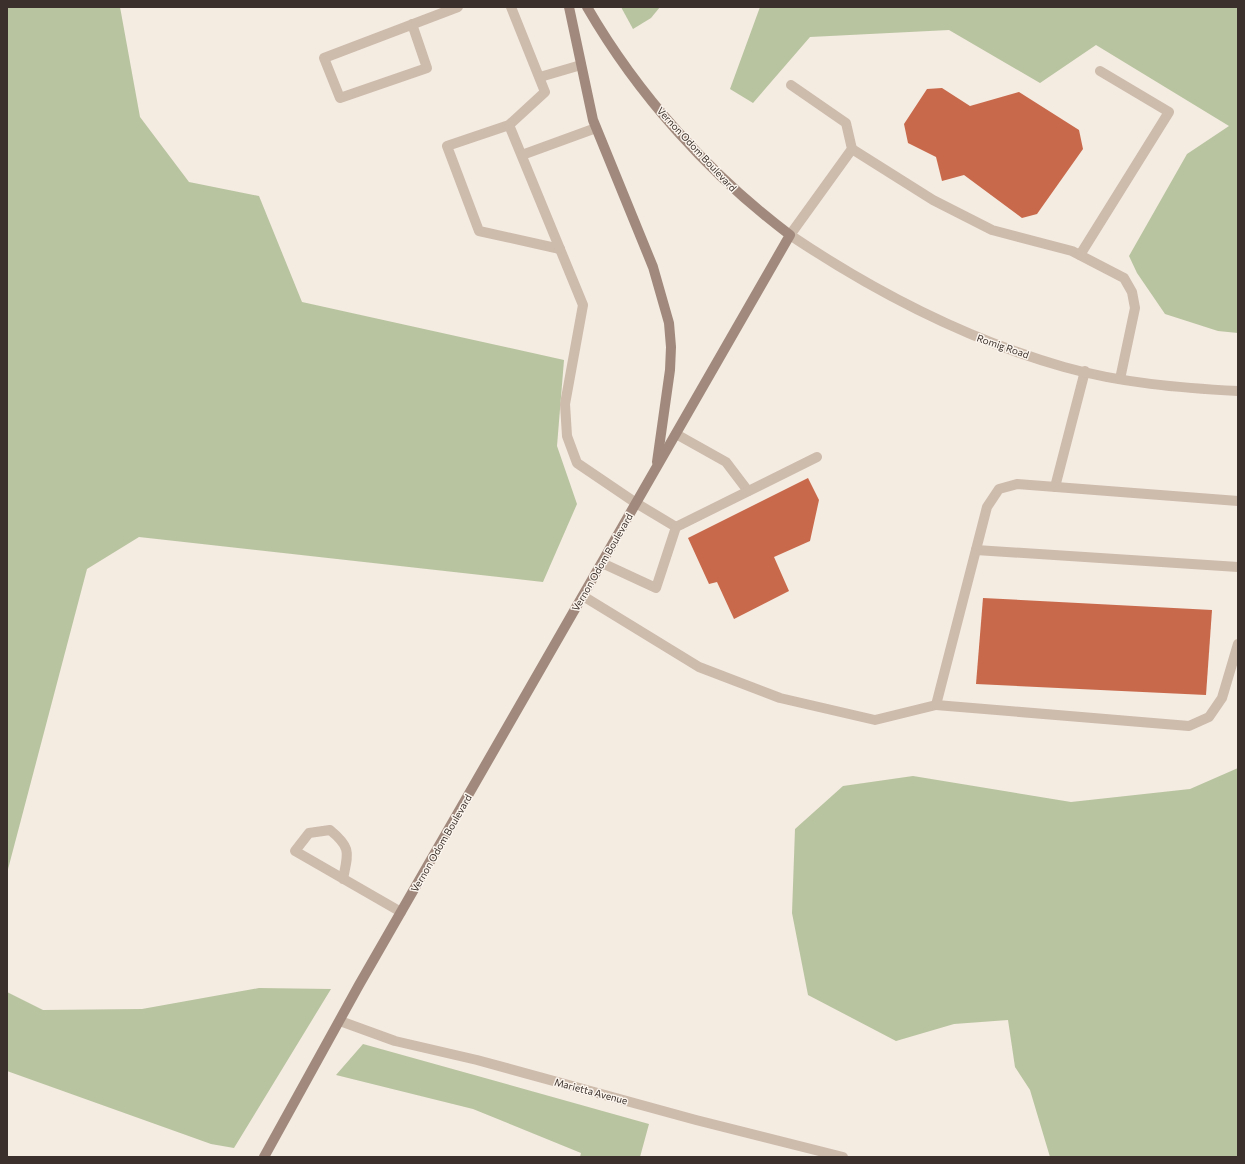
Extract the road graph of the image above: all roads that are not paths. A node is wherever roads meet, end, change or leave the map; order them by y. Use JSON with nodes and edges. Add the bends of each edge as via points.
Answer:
{"nodes":[{"id":1,"x":458,"y":7,"type":"edge"},
{"id":2,"x":511,"y":7,"type":"edge"},
{"id":3,"x":569,"y":7,"type":"edge"},
{"id":4,"x":587,"y":7,"type":"edge"},
{"id":5,"x":412,"y":24,"type":"junction"},
{"id":6,"x":580,"y":65,"type":"junction"},
{"id":7,"x":1100,"y":71,"type":"dead end"},
{"id":8,"x":540,"y":77,"type":"junction"},
{"id":9,"x":791,"y":85,"type":"dead end"},
{"id":10,"x":510,"y":125,"type":"junction"},
{"id":11,"x":596,"y":128,"type":"junction"},
{"id":12,"x":852,"y":149,"type":"junction"},
{"id":13,"x":522,"y":155,"type":"junction"},
{"id":14,"x":790,"y":235,"type":"junction"},
{"id":15,"x":560,"y":249,"type":"junction"},
{"id":16,"x":1080,"y":255,"type":"junction"},
{"id":17,"x":1085,"y":371,"type":"junction"},
{"id":18,"x":1120,"y":379,"type":"junction"},
{"id":19,"x":1238,"y":391,"type":"edge"},
{"id":20,"x":676,"y":434,"type":"junction"},
{"id":21,"x":817,"y":457,"type":"dead end"},
{"id":22,"x":656,"y":468,"type":"junction"},
{"id":23,"x":1055,"y":487,"type":"junction"},
{"id":24,"x":748,"y":491,"type":"junction"},
{"id":25,"x":1238,"y":501,"type":"edge"},
{"id":26,"x":636,"y":503,"type":"junction"},
{"id":27,"x":676,"y":527,"type":"junction"},
{"id":28,"x":976,"y":550,"type":"junction"},
{"id":29,"x":602,"y":563,"type":"junction"},
{"id":30,"x":1238,"y":567,"type":"edge"},
{"id":31,"x":583,"y":596,"type":"junction"},
{"id":32,"x":1238,"y":644,"type":"edge"},
{"id":33,"x":936,"y":705,"type":"junction"},
{"id":34,"x":344,"y":879,"type":"junction"},
{"id":35,"x":401,"y":912,"type":"junction"},
{"id":36,"x":340,"y":1021,"type":"junction"},
{"id":37,"x":264,"y":1157,"type":"edge"},
{"id":38,"x":843,"y":1157,"type":"edge"}],
"edges":[{"from":1,"to":5,"type":"street"},
{"from":2,"to":8,"type":"street"},
{"from":3,"to":6,"type":"main road"},
{"from":4,"to":14,"type":"main road","name":"Vernon Odom Boulevard","via":[[618,57],[670,122],[734,190]]},
{"from":5,"to":5,"type":"street","via":[[324,58],[340,98],[427,68]]},
{"from":6,"to":8,"type":"street"},
{"from":6,"to":11,"type":"main road"},
{"from":7,"to":16,"type":"street","via":[[1169,112]]},
{"from":8,"to":10,"type":"street","via":[[545,92]]},
{"from":9,"to":12,"type":"street","via":[[846,123]]},
{"from":10,"to":13,"type":"street"},
{"from":10,"to":15,"type":"street","via":[[447,146],[480,231]]},
{"from":11,"to":13,"type":"street"},
{"from":11,"to":22,"type":"main road","via":[[653,268],[669,323],[670,370]]},
{"from":12,"to":14,"type":"street"},
{"from":12,"to":16,"type":"street","via":[[933,200],[992,230]]},
{"from":13,"to":15,"type":"street"},
{"from":14,"to":17,"type":"street","name":"Romig Road","via":[[879,290],[970,335],[1065,368]]},
{"from":14,"to":20,"type":"main road","name":"Vernon Odom Boulevard"},
{"from":15,"to":26,"type":"street","via":[[583,305],[565,404],[567,436],[577,463]]},
{"from":16,"to":18,"type":"street","via":[[1124,278],[1132,292],[1135,308]]},
{"from":17,"to":18,"type":"street","name":"Romig Road"},
{"from":17,"to":23,"type":"street"},
{"from":18,"to":19,"type":"street","name":"Romig Road","via":[[1182,388]]},
{"from":20,"to":22,"type":"main road","name":"Vernon Odom Boulevard"},
{"from":20,"to":24,"type":"street","via":[[726,462]]},
{"from":21,"to":24,"type":"street"},
{"from":22,"to":26,"type":"main road","name":"Vernon Odom Boulevard"},
{"from":23,"to":25,"type":"street"},
{"from":23,"to":28,"type":"street","via":[[1017,484],[999,489],[987,507]]},
{"from":24,"to":27,"type":"street"},
{"from":26,"to":27,"type":"street"},
{"from":26,"to":29,"type":"main road","name":"Vernon Odom Boulevard"},
{"from":27,"to":29,"type":"street","via":[[656,588]]},
{"from":28,"to":30,"type":"street"},
{"from":28,"to":33,"type":"street"},
{"from":29,"to":31,"type":"main road","name":"Vernon Odom Boulevard"},
{"from":31,"to":33,"type":"street","via":[[699,667],[780,698],[875,720]]},
{"from":31,"to":35,"type":"main road","name":"Vernon Odom Boulevard"},
{"from":32,"to":33,"type":"street","via":[[1222,698],[1209,717],[1189,726]]},
{"from":34,"to":34,"type":"street","via":[[348,854],[344,841],[330,830],[309,833],[295,851]]},
{"from":34,"to":35,"type":"street"},
{"from":35,"to":36,"type":"main road","name":"Vernon Odom Boulevard"},
{"from":36,"to":37,"type":"main road","name":"Vernon Odom Boulevard"},
{"from":36,"to":38,"type":"street","name":"Marietta Avenue","via":[[395,1041],[477,1060]]}]}
